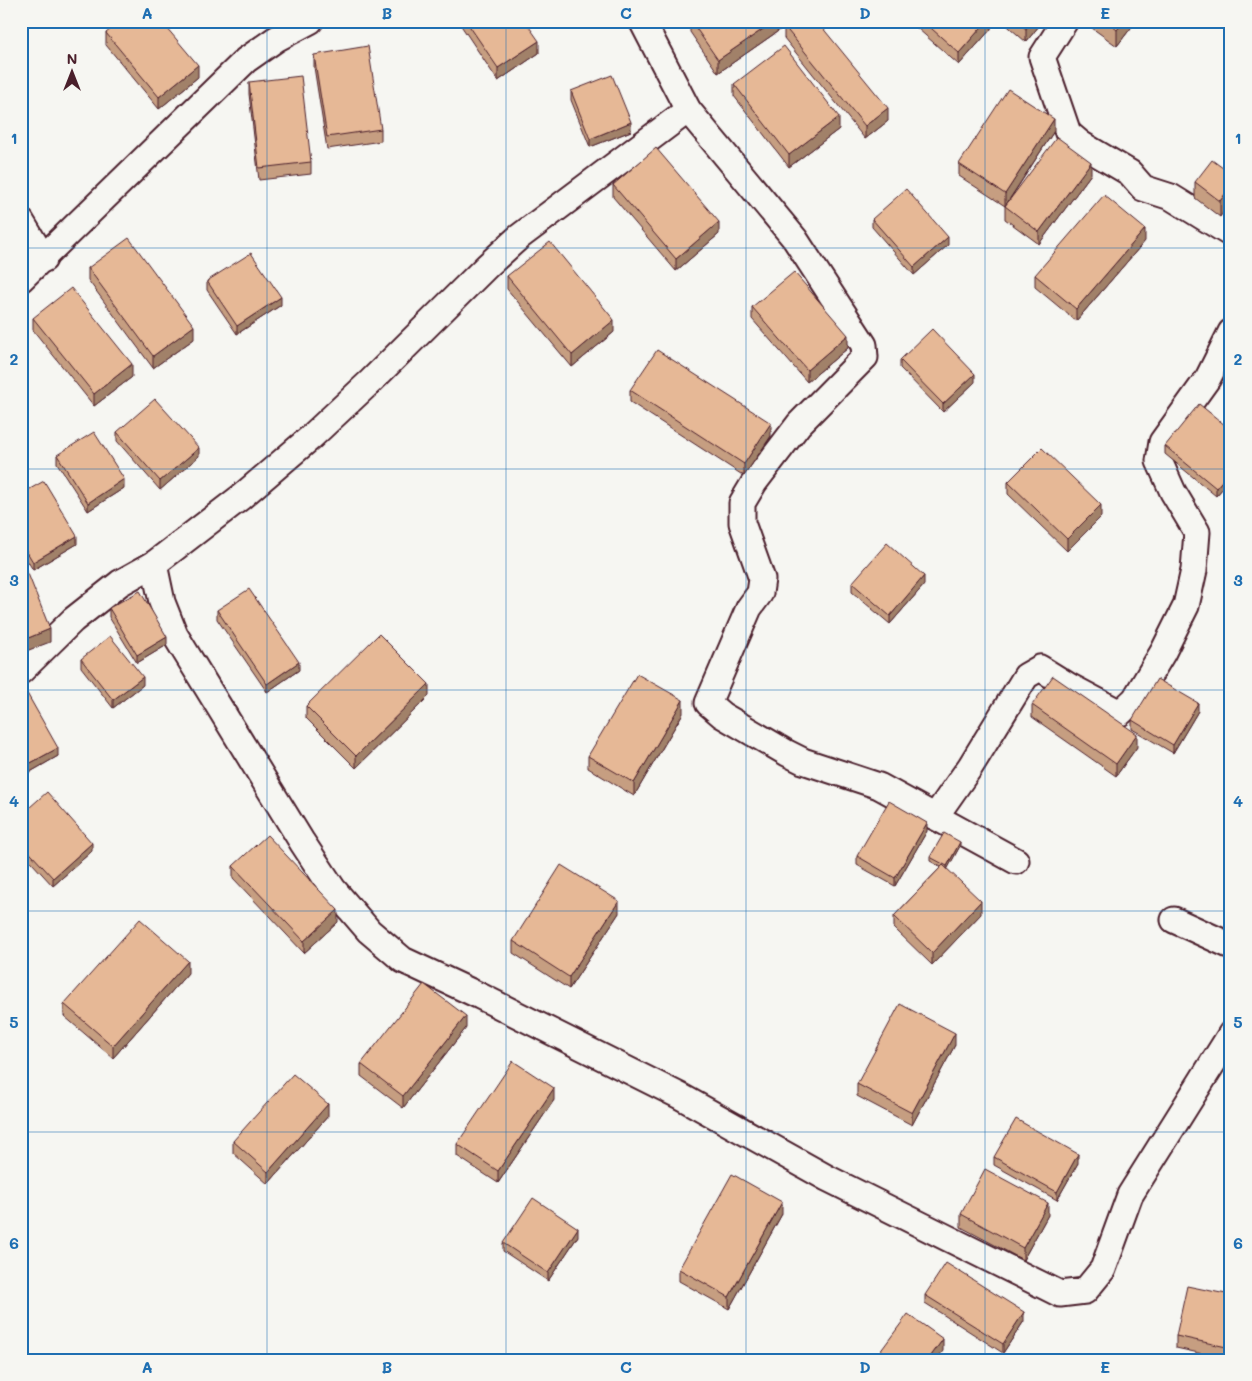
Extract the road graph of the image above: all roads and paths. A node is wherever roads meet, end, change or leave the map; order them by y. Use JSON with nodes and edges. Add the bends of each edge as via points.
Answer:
{"nodes":[{"id":1,"x":310,"y":21,"type":"edge"},
{"id":2,"x":642,"y":21,"type":"edge"},
{"id":3,"x":1065,"y":21,"type":"edge"},
{"id":4,"x":688,"y":110,"type":"junction"},
{"id":5,"x":21,"y":221,"type":"edge"},
{"id":6,"x":1231,"y":234,"type":"edge"},
{"id":7,"x":44,"y":259,"type":"junction"},
{"id":8,"x":21,"y":279,"type":"edge"},
{"id":9,"x":1231,"y":332,"type":"edge"},
{"id":10,"x":154,"y":564,"type":"junction"},
{"id":11,"x":21,"y":671,"type":"edge"},
{"id":12,"x":935,"y":817,"type":"junction"},
{"id":13,"x":1016,"y":861,"type":"dead end"},
{"id":14,"x":1174,"y":920,"type":"dead end"},
{"id":15,"x":1231,"y":946,"type":"edge"},
{"id":16,"x":1231,"y":1034,"type":"edge"}],
"edges":[{"from":1,"to":7,"type":"street","via":[[246,60]]},
{"from":2,"to":4,"type":"street"},
{"from":3,"to":6,"type":"street","via":[[1042,57],[1068,132],[1081,144],[1130,172],[1143,188],[1171,196]]},
{"from":4,"to":10,"type":"street","via":[[519,238],[310,438],[241,497]]},
{"from":4,"to":12,"type":"street","via":[[794,239],[864,345],[865,358],[799,424],[742,503],[742,523],[762,579],[760,593],[750,608],[708,703],[722,715],[803,761],[878,786]]},
{"from":5,"to":7,"type":"street"},
{"from":7,"to":8,"type":"street"},
{"from":9,"to":12,"type":"street","via":[[1208,378],[1162,442],[1159,462],[1197,532],[1194,570],[1186,606],[1140,691],[1120,713],[1040,668],[1026,676]]},
{"from":10,"to":11,"type":"street","via":[[120,583],[73,620]]},
{"from":10,"to":16,"type":"street","via":[[162,602],[175,635],[302,842],[333,889],[369,931],[403,960],[680,1096],[827,1178],[1060,1294],[1085,1291],[1103,1269],[1130,1195]]},
{"from":12,"to":13,"type":"street"},
{"from":14,"to":15,"type":"street"}]}
